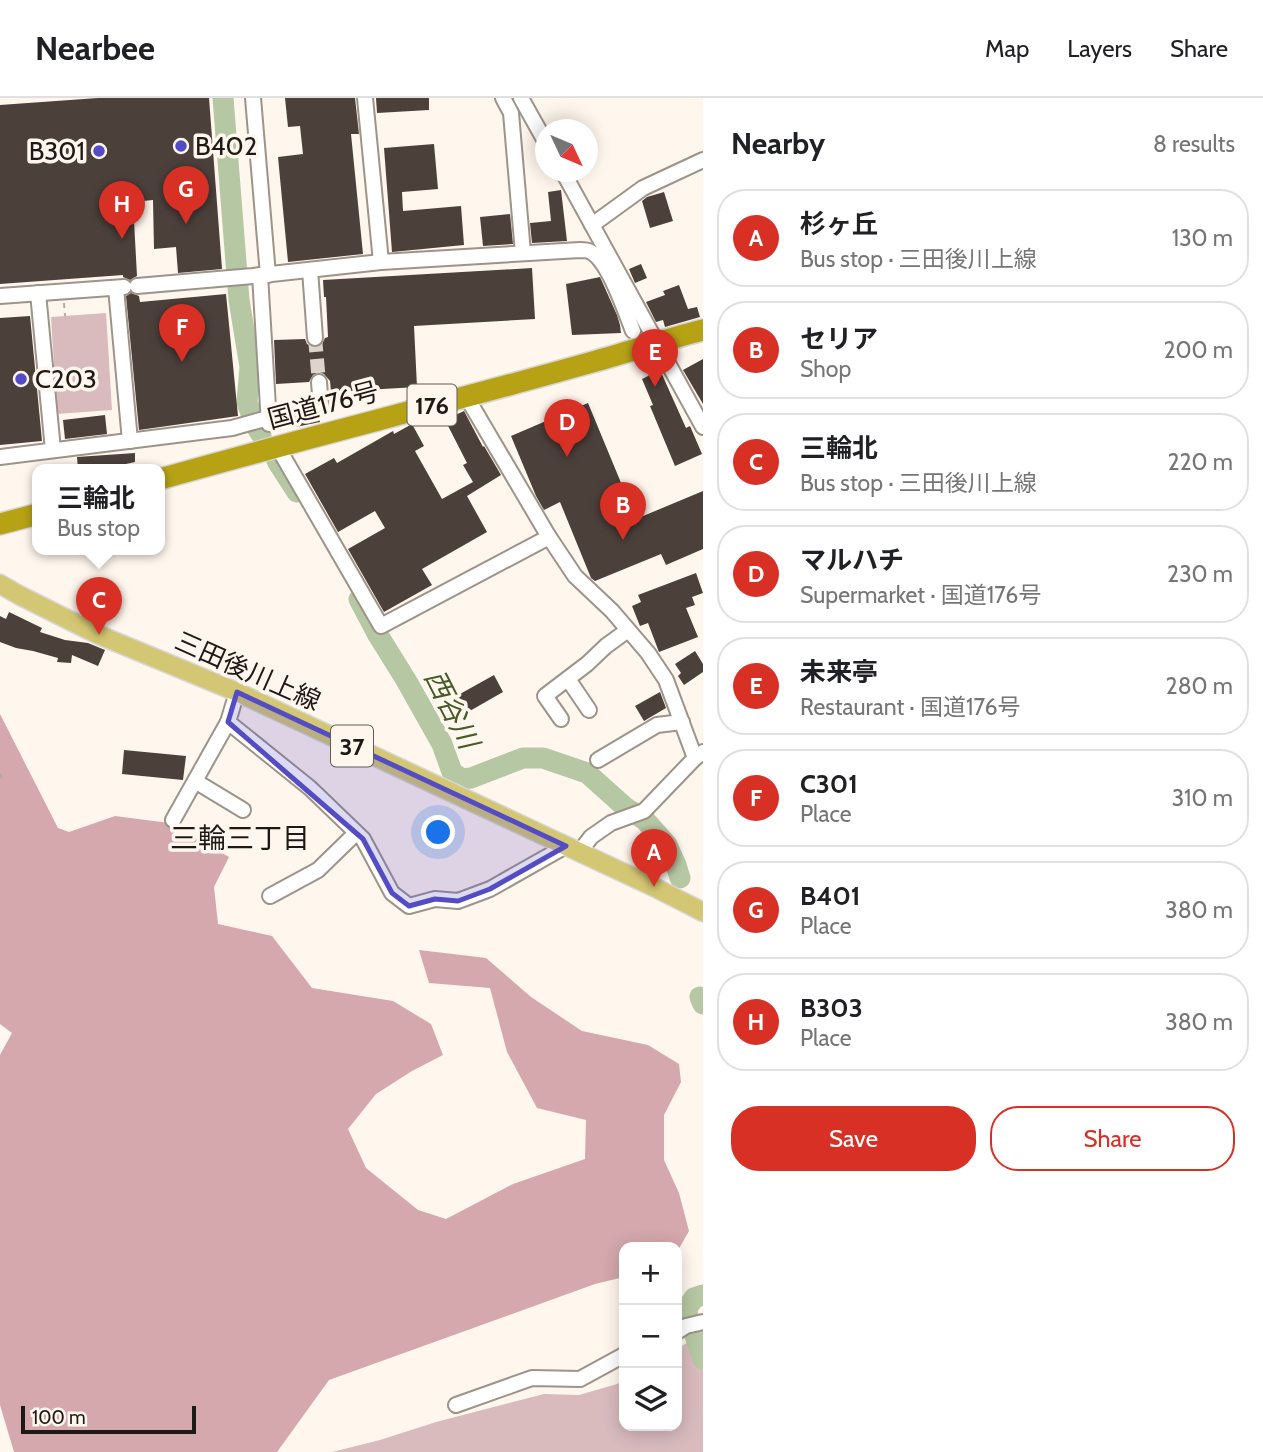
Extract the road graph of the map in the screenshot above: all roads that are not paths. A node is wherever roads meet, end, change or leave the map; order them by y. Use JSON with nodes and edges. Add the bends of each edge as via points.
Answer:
{"nodes":[{"id":1,"x":253,"y":98,"type":"edge"},
{"id":2,"x":365,"y":98,"type":"edge"},
{"id":3,"x":503,"y":98,"type":"edge"},
{"id":4,"x":521,"y":98,"type":"edge"},
{"id":5,"x":535,"y":123,"type":"edge"},
{"id":6,"x":703,"y":160,"type":"edge"},
{"id":7,"x":568,"y":182,"type":"edge"},
{"id":8,"x":592,"y":225,"type":"junction"},
{"id":9,"x":523,"y":253,"type":"junction"},
{"id":10,"x":381,"y":262,"type":"junction"},
{"id":11,"x":310,"y":270,"type":"junction"},
{"id":12,"x":260,"y":275,"type":"junction"},
{"id":13,"x":126,"y":287,"type":"junction"},
{"id":14,"x":38,"y":293,"type":"junction"},
{"id":15,"x":0,"y":296,"type":"edge"},
{"id":16,"x":703,"y":330,"type":"edge"},
{"id":17,"x":633,"y":331,"type":"dead end"},
{"id":18,"x":315,"y":338,"type":"tunnel mouth"},
{"id":19,"x":657,"y":342,"type":"junction"},
{"id":20,"x":318,"y":382,"type":"tunnel mouth"},
{"id":21,"x":466,"y":396,"type":"junction"},
{"id":22,"x":321,"y":408,"type":"dead end"},
{"id":23,"x":703,"y":427,"type":"edge"},
{"id":24,"x":130,"y":441,"type":"junction"},
{"id":25,"x":277,"y":446,"type":"junction"},
{"id":26,"x":53,"y":450,"type":"junction"},
{"id":27,"x":0,"y":457,"type":"edge"},
{"id":28,"x":165,"y":478,"type":"edge"},
{"id":29,"x":32,"y":516,"type":"edge"},
{"id":30,"x":0,"y":524,"type":"edge"},
{"id":31,"x":549,"y":537,"type":"junction"},
{"id":32,"x":0,"y":584,"type":"edge"},
{"id":33,"x":628,"y":630,"type":"junction"},
{"id":34,"x":568,"y":679,"type":"junction"},
{"id":35,"x":237,"y":692,"type":"junction"},
{"id":36,"x":589,"y":710,"type":"dead end"},
{"id":37,"x":561,"y":719,"type":"dead end"},
{"id":38,"x":228,"y":722,"type":"junction"},
{"id":39,"x":682,"y":722,"type":"junction"},
{"id":40,"x":699,"y":755,"type":"edge"},
{"id":41,"x":598,"y":760,"type":"dead end"},
{"id":42,"x":195,"y":780,"type":"junction"},
{"id":43,"x":243,"y":810,"type":"dead end"},
{"id":44,"x":173,"y":820,"type":"dead end"},
{"id":45,"x":356,"y":833,"type":"junction"},
{"id":46,"x":572,"y":850,"type":"junction"},
{"id":47,"x":270,"y":896,"type":"dead end"},
{"id":48,"x":703,"y":912,"type":"edge"},
{"id":49,"x":703,"y":1322,"type":"edge"},
{"id":50,"x":682,"y":1329,"type":"edge"},
{"id":51,"x":619,"y":1357,"type":"edge"},
{"id":52,"x":456,"y":1405,"type":"dead end"}],
"edges":[{"from":1,"to":12,"type":"street"},
{"from":2,"to":10,"type":"street"},
{"from":3,"to":9,"type":"street","via":[[511,113]]},
{"from":4,"to":5,"type":"street"},
{"from":6,"to":8,"type":"street","via":[[643,188]]},
{"from":7,"to":8,"type":"street"},
{"from":8,"to":19,"type":"street"},
{"from":9,"to":10,"type":"street"},
{"from":9,"to":17,"type":"street","via":[[589,251],[601,260]]},
{"from":10,"to":11,"type":"street"},
{"from":11,"to":12,"type":"street"},
{"from":11,"to":18,"type":"street"},
{"from":12,"to":13,"type":"street"},
{"from":12,"to":24,"type":"street","via":[[261,422]]},
{"from":13,"to":14,"type":"street"},
{"from":13,"to":24,"type":"street"},
{"from":14,"to":15,"type":"street"},
{"from":14,"to":26,"type":"street"},
{"from":16,"to":19,"type":"highway","name":"国道176号","number":"176"},
{"from":19,"to":21,"type":"highway","name":"国道176号","number":"176"},
{"from":19,"to":23,"type":"street"},
{"from":20,"to":22,"type":"street"},
{"from":21,"to":25,"type":"highway","name":"国道176号","number":"176"},
{"from":21,"to":31,"type":"street"},
{"from":24,"to":26,"type":"street"},
{"from":25,"to":28,"type":"highway","name":"国道176号","number":"176"},
{"from":25,"to":31,"type":"street","via":[[381,626]]},
{"from":26,"to":27,"type":"street"},
{"from":29,"to":30,"type":"highway"},
{"from":31,"to":33,"type":"street","via":[[575,576]]},
{"from":32,"to":35,"type":"main road","name":"三田後川上線","number":"37","via":[[99,635]]},
{"from":33,"to":34,"type":"street"},
{"from":33,"to":39,"type":"street","via":[[666,680]]},
{"from":34,"to":36,"type":"street"},
{"from":34,"to":37,"type":"street","via":[[545,696]]},
{"from":35,"to":38,"type":"street"},
{"from":35,"to":46,"type":"main road","name":"三田後川上線","number":"37"},
{"from":38,"to":42,"type":"street"},
{"from":38,"to":45,"type":"street","via":[[310,788]]},
{"from":39,"to":40,"type":"street"},
{"from":39,"to":41,"type":"street","via":[[657,725]]},
{"from":40,"to":46,"type":"street","via":[[644,811],[611,823]]},
{"from":42,"to":43,"type":"street"},
{"from":42,"to":44,"type":"street"},
{"from":45,"to":46,"type":"street","via":[[392,893],[409,906],[435,899],[458,901]]},
{"from":45,"to":47,"type":"street","via":[[318,870]]},
{"from":46,"to":48,"type":"main road","name":"三田後川上線","number":"37"},
{"from":49,"to":50,"type":"street"},
{"from":51,"to":52,"type":"street","via":[[580,1378],[532,1378]]}]}
